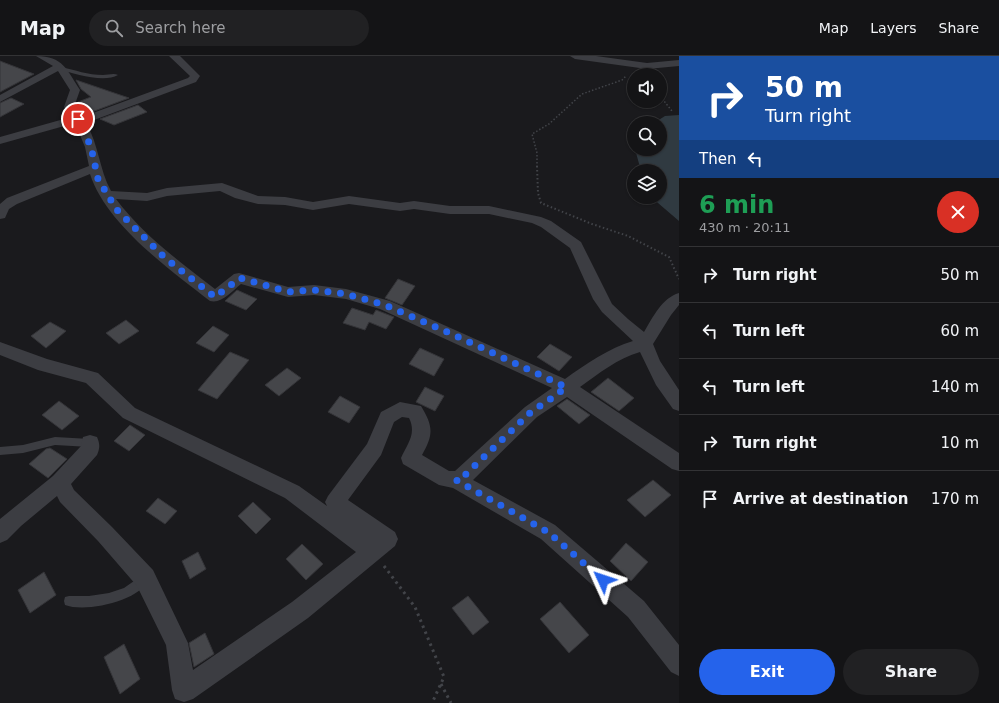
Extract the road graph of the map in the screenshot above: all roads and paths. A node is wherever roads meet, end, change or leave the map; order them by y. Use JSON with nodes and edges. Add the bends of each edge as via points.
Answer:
{"nodes":[{"id":1,"x":41,"y":56,"type":"edge"},
{"id":2,"x":174,"y":56,"type":"edge"},
{"id":3,"x":575,"y":56,"type":"edge"},
{"id":4,"x":610,"y":56,"type":"edge"},
{"id":5,"x":679,"y":63,"type":"edge"},
{"id":6,"x":647,"y":66,"type":"junction"},
{"id":7,"x":61,"y":67,"type":"junction"},
{"id":8,"x":116,"y":75,"type":"dead end"},
{"id":9,"x":627,"y":76,"type":"dead end"},
{"id":10,"x":0,"y":99,"type":"edge"},
{"id":11,"x":667,"y":105,"type":"edge"},
{"id":12,"x":672,"y":111,"type":"dead end"},
{"id":13,"x":80,"y":120,"type":"junction"},
{"id":14,"x":0,"y":141,"type":"edge"},
{"id":15,"x":95,"y":168,"type":"junction"},
{"id":16,"x":108,"y":195,"type":"junction"},
{"id":17,"x":0,"y":215,"type":"edge"},
{"id":18,"x":679,"y":279,"type":"edge"},
{"id":19,"x":679,"y":298,"type":"edge"},
{"id":20,"x":645,"y":344,"type":"junction"},
{"id":21,"x":0,"y":348,"type":"edge"},
{"id":22,"x":566,"y":387,"type":"junction"},
{"id":23,"x":679,"y":404,"type":"edge"},
{"id":24,"x":90,"y":443,"type":"joint"},
{"id":25,"x":0,"y":452,"type":"edge"},
{"id":26,"x":674,"y":456,"type":"edge"},
{"id":27,"x":456,"y":480,"type":"junction"},
{"id":28,"x":60,"y":482,"type":"junction"},
{"id":29,"x":0,"y":533,"type":"edge"},
{"id":30,"x":372,"y":551,"type":"junction"},
{"id":31,"x":145,"y":578,"type":"junction"},
{"id":32,"x":69,"y":601,"type":"dead end"},
{"id":33,"x":679,"y":664,"type":"edge"},
{"id":34,"x":441,"y":684,"type":"junction"},
{"id":35,"x":432,"y":703,"type":"edge"},
{"id":36,"x":451,"y":703,"type":"edge"}],
"edges":[{"from":1,"to":7,"type":"street"},
{"from":2,"to":13,"type":"street","via":[[195,76],[192,80]]},
{"from":3,"to":6,"type":"street"},
{"from":4,"to":6,"type":"street"},
{"from":5,"to":6,"type":"street"},
{"from":7,"to":8,"type":"lane","via":[[81,75]]},
{"from":7,"to":10,"type":"street"},
{"from":7,"to":13,"type":"street","via":[[75,90],[70,107]]},
{"from":9,"to":18,"type":"path","via":[[582,94],[550,124],[532,134],[537,153],[538,193],[541,203],[628,236],[669,257]]},
{"from":11,"to":12,"type":"path"},
{"from":13,"to":14,"type":"street"},
{"from":13,"to":15,"type":"street","via":[[91,147]]},
{"from":15,"to":16,"type":"street","via":[[98,179]]},
{"from":15,"to":17,"type":"street","via":[[12,201],[4,207]]},
{"from":16,"to":20,"type":"street","via":[[147,197],[167,192],[222,187],[258,200],[312,206],[349,200],[400,207],[414,205],[450,210],[489,210],[536,220],[576,245],[607,308]]},
{"from":16,"to":22,"type":"street","via":[[117,210],[164,257],[215,297],[240,278],[288,292],[314,290],[346,294],[385,305]]},
{"from":19,"to":20,"type":"street","via":[[667,310]]},
{"from":20,"to":22,"type":"street","via":[[627,349]]},
{"from":20,"to":23,"type":"street","via":[[662,380]]},
{"from":21,"to":30,"type":"street","via":[[44,366],[92,378],[129,413],[292,492]]},
{"from":22,"to":26,"type":"street"},
{"from":22,"to":27,"type":"street","via":[[531,412],[464,476]]},
{"from":24,"to":25,"type":"lane","via":[[55,441]]},
{"from":24,"to":28,"type":"street","via":[[90,449]]},
{"from":27,"to":30,"type":"street","via":[[446,478],[410,458],[422,438],[422,422],[415,411],[400,409],[387,417],[374,449],[335,502],[388,539]]},
{"from":27,"to":33,"type":"street","via":[[548,532],[636,609]]},
{"from":28,"to":29,"type":"street"},
{"from":28,"to":31,"type":"street","via":[[67,496]]},
{"from":30,"to":31,"type":"street","via":[[300,610],[184,690],[178,643]]},
{"from":30,"to":34,"type":"path","via":[[415,607],[444,677]]},
{"from":31,"to":32,"type":"lane","via":[[136,587],[111,599],[86,603]]},
{"from":34,"to":35,"type":"path"},
{"from":34,"to":36,"type":"path"}]}
